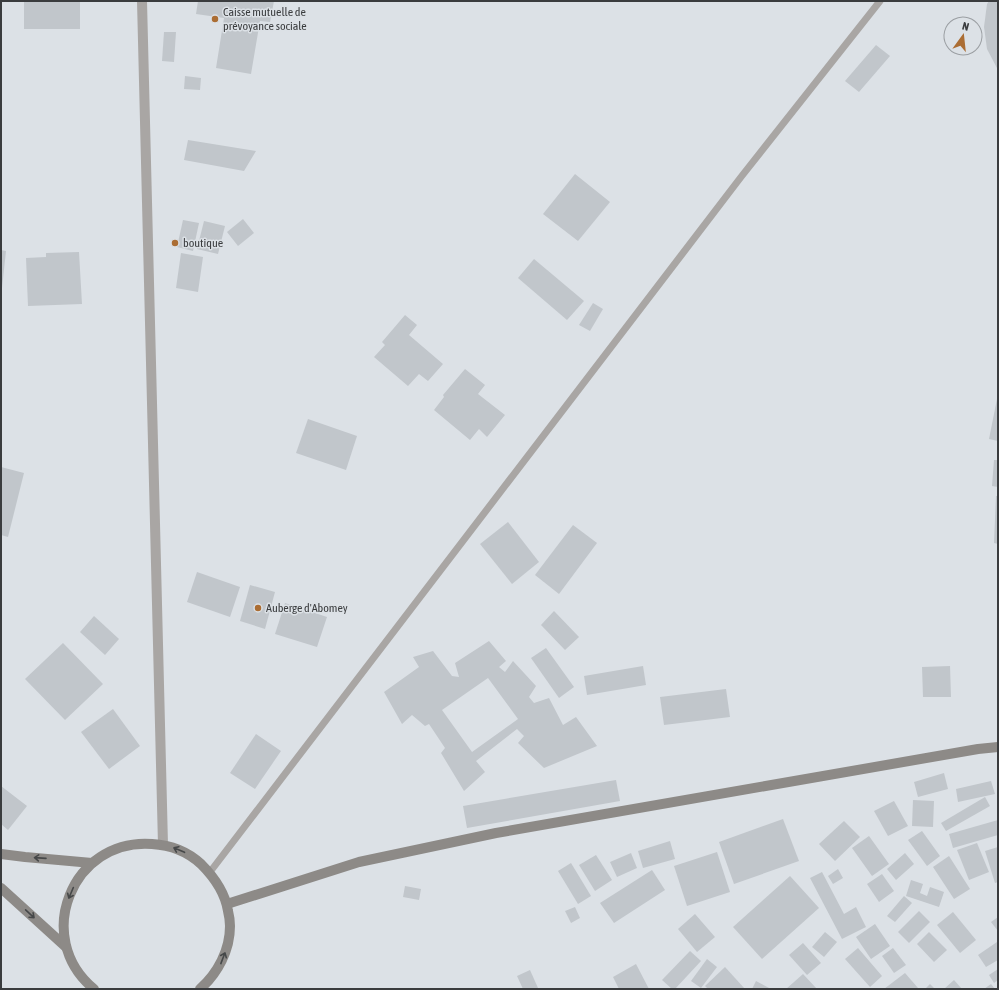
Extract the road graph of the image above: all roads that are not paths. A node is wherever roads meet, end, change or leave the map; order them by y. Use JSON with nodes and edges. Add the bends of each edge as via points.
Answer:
{"nodes":[{"id":1,"x":142,"y":1,"type":"edge"},
{"id":2,"x":150,"y":1,"type":"edge"},
{"id":3,"x":880,"y":1,"type":"edge"},
{"id":4,"x":142,"y":16,"type":"junction"},
{"id":5,"x":998,"y":747,"type":"edge"},
{"id":6,"x":163,"y":845,"type":"junction"},
{"id":7,"x":1,"y":854,"type":"edge"},
{"id":8,"x":92,"y":862,"type":"junction"},
{"id":9,"x":210,"y":872,"type":"junction"},
{"id":10,"x":1,"y":888,"type":"edge"},
{"id":11,"x":227,"y":904,"type":"junction"},
{"id":12,"x":66,"y":948,"type":"junction"},
{"id":13,"x":209,"y":985,"type":"edge"},
{"id":14,"x":94,"y":989,"type":"edge"},
{"id":15,"x":200,"y":989,"type":"edge"}],
"edges":[{"from":1,"to":4,"type":"street"},
{"from":2,"to":4,"type":"street"},
{"from":3,"to":9,"type":"lane","via":[[732,189]]},
{"from":4,"to":6,"type":"street"},
{"from":5,"to":11,"type":"street","via":[[496,833],[359,862]]},
{"from":6,"to":8,"type":"street","via":[[144,843],[125,846],[108,852]]},
{"from":9,"to":6,"type":"street","one_way":true,"via":[[180,850]]},
{"from":8,"to":7,"type":"street","one_way":true},
{"from":8,"to":12,"type":"street","one_way":true,"via":[[70,892],[64,910]]},
{"from":9,"to":11,"type":"street"},
{"from":10,"to":12,"type":"street","one_way":true},
{"from":13,"to":11,"type":"street","one_way":true,"via":[[228,945],[230,925]]},
{"from":12,"to":14,"type":"street","via":[[74,966],[86,983]]},
{"from":13,"to":15,"type":"street"}]}
